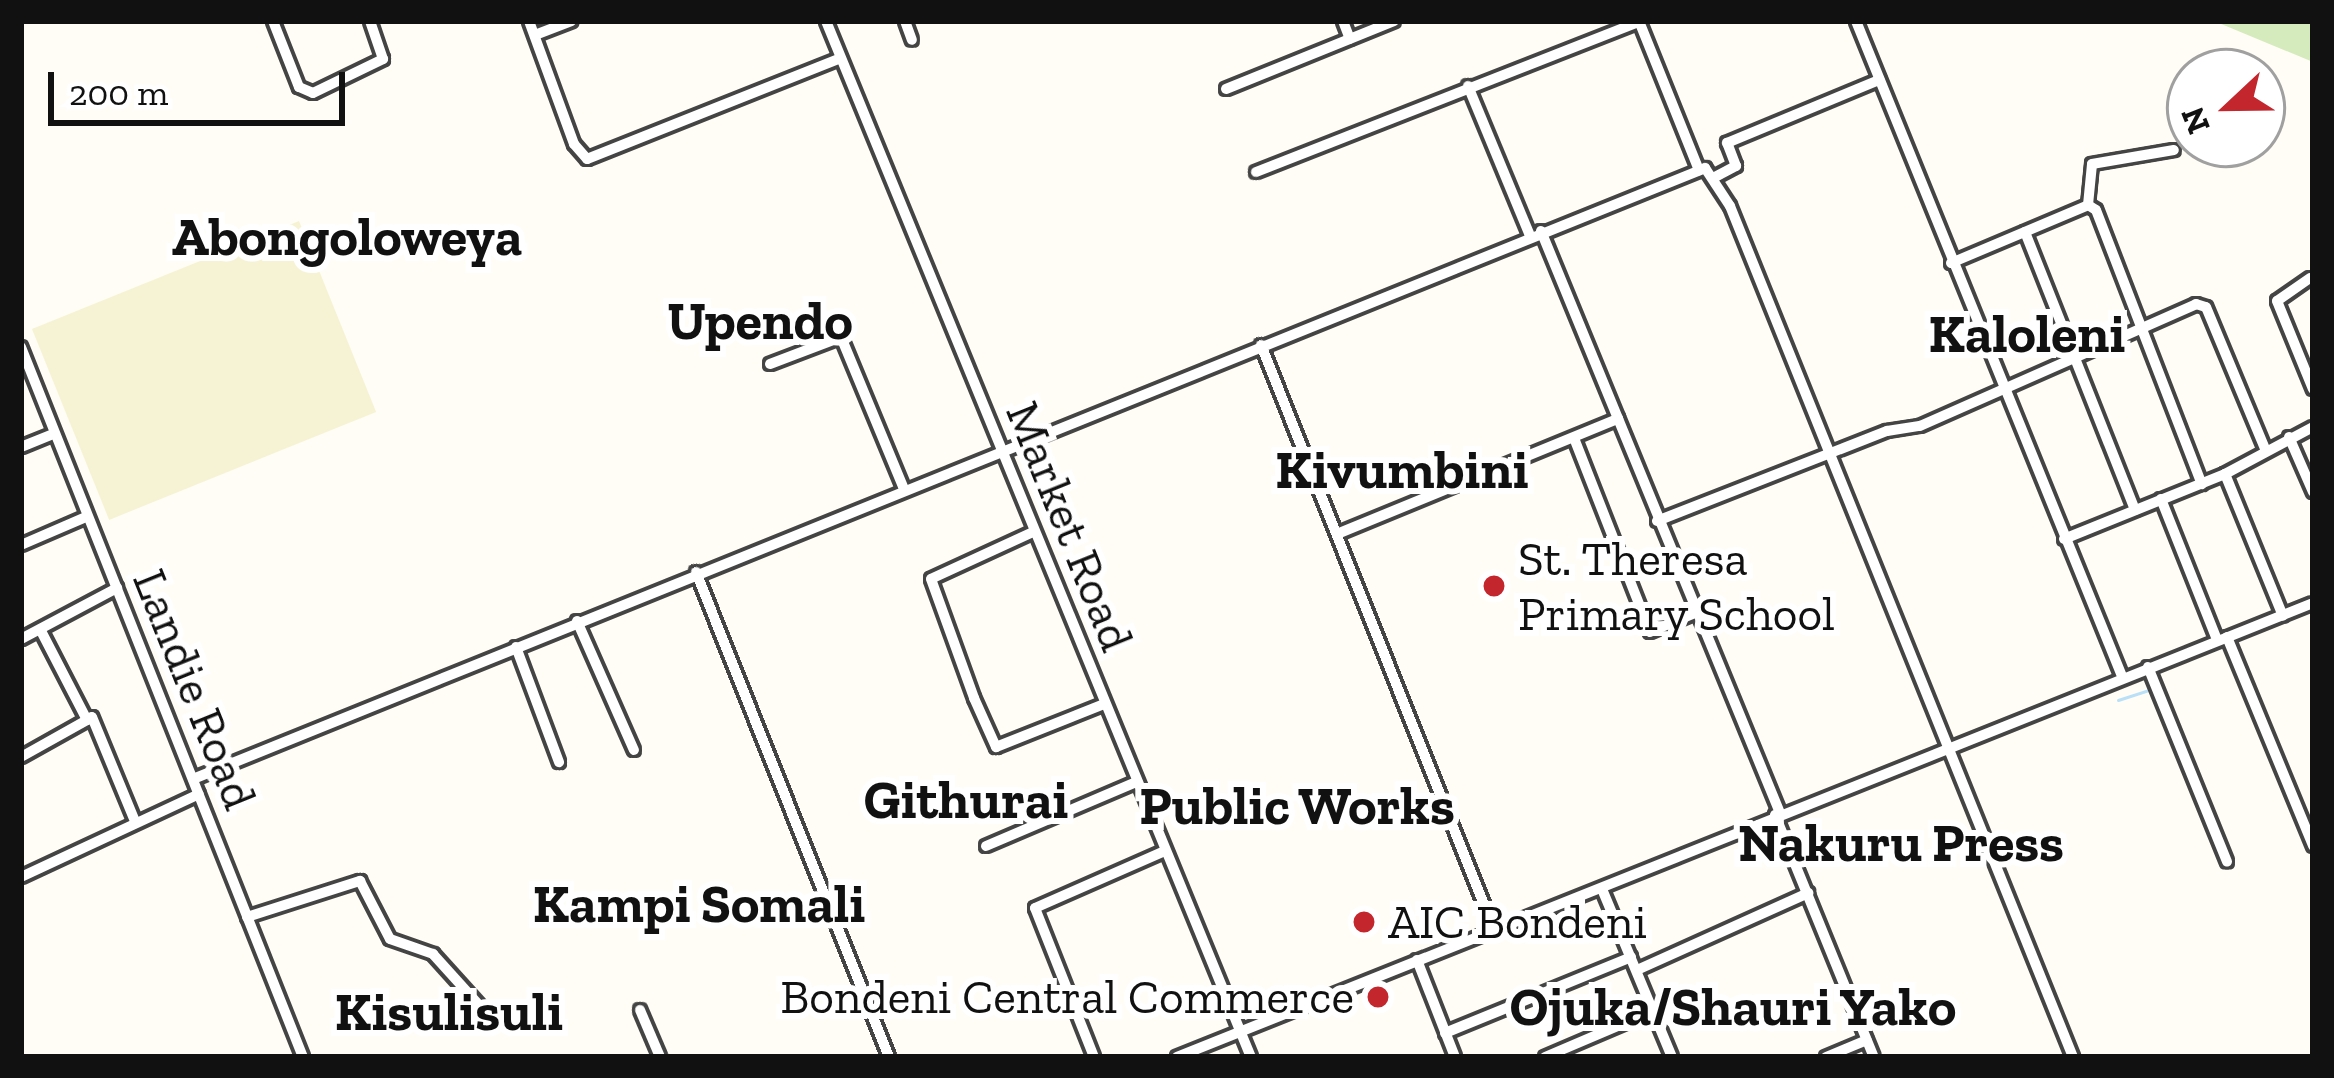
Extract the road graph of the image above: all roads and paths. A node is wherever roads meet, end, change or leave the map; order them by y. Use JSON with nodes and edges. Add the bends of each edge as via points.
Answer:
{"nodes":[{"id":1,"x":273,"y":21,"type":"edge"},
{"id":2,"x":370,"y":21,"type":"edge"},
{"id":3,"x":529,"y":21,"type":"edge"},
{"id":4,"x":571,"y":21,"type":"edge"},
{"id":5,"x":826,"y":21,"type":"edge"},
{"id":6,"x":905,"y":21,"type":"edge"},
{"id":7,"x":1343,"y":21,"type":"edge"},
{"id":8,"x":1394,"y":21,"type":"edge"},
{"id":9,"x":1639,"y":21,"type":"edge"},
{"id":10,"x":1856,"y":21,"type":"edge"},
{"id":11,"x":535,"y":35,"type":"junction"},
{"id":12,"x":1351,"y":39,"type":"junction"},
{"id":13,"x":912,"y":40,"type":"dead end"},
{"id":14,"x":841,"y":58,"type":"junction"},
{"id":15,"x":1879,"y":80,"type":"junction"},
{"id":16,"x":1468,"y":86,"type":"junction"},
{"id":17,"x":1226,"y":89,"type":"dead end"},
{"id":18,"x":2166,"y":151,"type":"edge"},
{"id":19,"x":1699,"y":170,"type":"junction"},
{"id":20,"x":1725,"y":171,"type":"junction"},
{"id":21,"x":1256,"y":172,"type":"dead end"},
{"id":22,"x":2088,"y":205,"type":"junction"},
{"id":23,"x":2025,"y":232,"type":"junction"},
{"id":24,"x":1535,"y":234,"type":"junction"},
{"id":25,"x":1951,"y":263,"type":"junction"},
{"id":26,"x":2309,"y":278,"type":"dead end"},
{"id":27,"x":2139,"y":329,"type":"junction"},
{"id":28,"x":1261,"y":345,"type":"junction"},
{"id":29,"x":21,"y":347,"type":"edge"},
{"id":30,"x":2072,"y":352,"type":"junction"},
{"id":31,"x":770,"y":364,"type":"dead end"},
{"id":32,"x":2004,"y":385,"type":"junction"},
{"id":33,"x":2313,"y":389,"type":"edge"},
{"id":34,"x":1618,"y":419,"type":"junction"},
{"id":35,"x":2313,"y":427,"type":"edge"},
{"id":36,"x":54,"y":434,"type":"junction"},
{"id":37,"x":2289,"y":437,"type":"junction"},
{"id":38,"x":1574,"y":438,"type":"junction"},
{"id":39,"x":21,"y":447,"type":"edge"},
{"id":40,"x":2265,"y":449,"type":"junction"},
{"id":41,"x":1000,"y":451,"type":"junction"},
{"id":42,"x":1839,"y":452,"type":"junction"},
{"id":43,"x":2225,"y":474,"type":"junction"},
{"id":44,"x":2202,"y":484,"type":"junction"},
{"id":45,"x":904,"y":489,"type":"junction"},
{"id":46,"x":2313,"y":492,"type":"edge"},
{"id":47,"x":2161,"y":500,"type":"junction"},
{"id":48,"x":2135,"y":510,"type":"junction"},
{"id":49,"x":86,"y":517,"type":"junction"},
{"id":50,"x":1657,"y":520,"type":"junction"},
{"id":51,"x":1033,"y":532,"type":"junction"},
{"id":52,"x":1337,"y":534,"type":"junction"},
{"id":53,"x":2064,"y":538,"type":"junction"},
{"id":54,"x":21,"y":545,"type":"edge"},
{"id":55,"x":696,"y":572,"type":"junction"},
{"id":56,"x":117,"y":588,"type":"junction"},
{"id":57,"x":2312,"y":608,"type":"edge"},
{"id":58,"x":1695,"y":613,"type":"junction"},
{"id":59,"x":2283,"y":616,"type":"junction"},
{"id":60,"x":577,"y":621,"type":"junction"},
{"id":61,"x":40,"y":629,"type":"junction"},
{"id":62,"x":2222,"y":638,"type":"junction"},
{"id":63,"x":21,"y":639,"type":"edge"},
{"id":64,"x":517,"y":647,"type":"junction"},
{"id":65,"x":2148,"y":667,"type":"junction"},
{"id":66,"x":2122,"y":676,"type":"junction"},
{"id":67,"x":1104,"y":704,"type":"junction"},
{"id":68,"x":87,"y":719,"type":"junction"},
{"id":69,"x":1949,"y":747,"type":"junction"},
{"id":70,"x":634,"y":750,"type":"dead end"},
{"id":71,"x":21,"y":757,"type":"edge"},
{"id":72,"x":559,"y":762,"type":"dead end"},
{"id":73,"x":193,"y":778,"type":"junction"},
{"id":74,"x":1136,"y":782,"type":"junction"},
{"id":75,"x":199,"y":794,"type":"junction"},
{"id":76,"x":1778,"y":814,"type":"junction"},
{"id":77,"x":134,"y":819,"type":"junction"},
{"id":78,"x":2313,"y":845,"type":"edge"},
{"id":79,"x":986,"y":846,"type":"dead end"},
{"id":80,"x":1165,"y":851,"type":"junction"},
{"id":81,"x":2227,"y":862,"type":"dead end"},
{"id":82,"x":21,"y":877,"type":"edge"},
{"id":83,"x":1602,"y":889,"type":"junction"},
{"id":84,"x":1808,"y":893,"type":"junction"},
{"id":85,"x":247,"y":917,"type":"junction"},
{"id":86,"x":1493,"y":927,"type":"junction"},
{"id":87,"x":1417,"y":960,"type":"junction"},
{"id":88,"x":1634,"y":963,"type":"junction"},
{"id":89,"x":640,"y":1010,"type":"dead end"},
{"id":90,"x":1654,"y":1011,"type":"junction"},
{"id":91,"x":490,"y":1017,"type":"dead end"},
{"id":92,"x":1240,"y":1030,"type":"junction"},
{"id":93,"x":1445,"y":1033,"type":"junction"},
{"id":94,"x":1867,"y":1040,"type":"junction"},
{"id":95,"x":2068,"y":1055,"type":"edge"},
{"id":96,"x":303,"y":1057,"type":"edge"},
{"id":97,"x":660,"y":1057,"type":"edge"},
{"id":98,"x":890,"y":1057,"type":"edge"},
{"id":99,"x":1094,"y":1057,"type":"edge"},
{"id":100,"x":1177,"y":1057,"type":"edge"},
{"id":101,"x":1251,"y":1057,"type":"edge"},
{"id":102,"x":1455,"y":1057,"type":"edge"},
{"id":103,"x":1545,"y":1057,"type":"edge"},
{"id":104,"x":1672,"y":1057,"type":"edge"},
{"id":105,"x":1826,"y":1057,"type":"edge"},
{"id":106,"x":1874,"y":1057,"type":"edge"}],
"edges":[{"from":1,"to":2,"type":"street","via":[[299,87],[313,93],[383,59]]},
{"from":3,"to":11,"type":"street"},
{"from":4,"to":11,"type":"street"},
{"from":5,"to":14,"type":"street","name":"Market Road"},
{"from":6,"to":13,"type":"street"},
{"from":7,"to":12,"type":"street"},
{"from":8,"to":12,"type":"street"},
{"from":9,"to":16,"type":"street"},
{"from":9,"to":19,"type":"street"},
{"from":10,"to":15,"type":"street"},
{"from":11,"to":14,"type":"street","via":[[574,144],[587,159]]},
{"from":12,"to":17,"type":"street"},
{"from":14,"to":41,"type":"street","name":"Market Road"},
{"from":15,"to":20,"type":"street","via":[[1727,142]]},
{"from":15,"to":25,"type":"street"},
{"from":16,"to":21,"type":"street"},
{"from":16,"to":24,"type":"street"},
{"from":18,"to":22,"type":"street","via":[[2092,164]]},
{"from":19,"to":20,"type":"street"},
{"from":19,"to":24,"type":"street"},
{"from":20,"to":42,"type":"street"},
{"from":22,"to":23,"type":"street"},
{"from":22,"to":27,"type":"street"},
{"from":23,"to":25,"type":"street"},
{"from":23,"to":30,"type":"street"},
{"from":24,"to":28,"type":"street"},
{"from":24,"to":34,"type":"street"},
{"from":25,"to":32,"type":"street"},
{"from":26,"to":33,"type":"street","via":[[2277,301]]},
{"from":27,"to":30,"type":"street"},
{"from":27,"to":40,"type":"street","via":[[2195,304],[2206,307]]},
{"from":27,"to":44,"type":"street"},
{"from":28,"to":41,"type":"street"},
{"from":28,"to":52,"type":"street"},
{"from":29,"to":36,"type":"street","name":"Landie Road"},
{"from":30,"to":32,"type":"street"},
{"from":30,"to":48,"type":"street"},
{"from":31,"to":45,"type":"street","via":[[841,337]]},
{"from":32,"to":42,"type":"street","via":[[1920,426]]},
{"from":32,"to":53,"type":"street"},
{"from":34,"to":38,"type":"street"},
{"from":34,"to":50,"type":"street"},
{"from":35,"to":37,"type":"street"},
{"from":36,"to":39,"type":"street"},
{"from":36,"to":49,"type":"street","name":"Landie Road"},
{"from":37,"to":40,"type":"street"},
{"from":37,"to":46,"type":"street"},
{"from":38,"to":52,"type":"street"},
{"from":38,"to":58,"type":"street","via":[[1650,632]]},
{"from":40,"to":43,"type":"street"},
{"from":41,"to":45,"type":"street"},
{"from":41,"to":51,"type":"street","name":"Market Road"},
{"from":42,"to":50,"type":"street"},
{"from":42,"to":69,"type":"street"},
{"from":43,"to":44,"type":"street"},
{"from":43,"to":59,"type":"street"},
{"from":44,"to":47,"type":"street"},
{"from":45,"to":55,"type":"street"},
{"from":47,"to":48,"type":"street"},
{"from":47,"to":62,"type":"street"},
{"from":48,"to":53,"type":"street"},
{"from":49,"to":54,"type":"street"},
{"from":49,"to":56,"type":"street","name":"Landie Road"},
{"from":50,"to":58,"type":"street"},
{"from":51,"to":67,"type":"street","name":"Market Road"},
{"from":51,"to":67,"type":"street","via":[[932,579],[974,698],[996,747]]},
{"from":52,"to":86,"type":"street"},
{"from":53,"to":66,"type":"street"},
{"from":55,"to":60,"type":"street"},
{"from":55,"to":98,"type":"street"},
{"from":56,"to":61,"type":"street"},
{"from":56,"to":73,"type":"street","name":"Landie Road"},
{"from":57,"to":59,"type":"street"},
{"from":58,"to":76,"type":"street"},
{"from":59,"to":62,"type":"street"},
{"from":60,"to":64,"type":"street"},
{"from":60,"to":70,"type":"street"},
{"from":61,"to":63,"type":"street"},
{"from":61,"to":68,"type":"street"},
{"from":62,"to":65,"type":"street"},
{"from":62,"to":78,"type":"street"},
{"from":64,"to":72,"type":"street"},
{"from":64,"to":73,"type":"street"},
{"from":65,"to":66,"type":"street"},
{"from":65,"to":81,"type":"street"},
{"from":66,"to":69,"type":"street"},
{"from":67,"to":74,"type":"street","name":"Market Road"},
{"from":68,"to":71,"type":"street"},
{"from":68,"to":77,"type":"street"},
{"from":69,"to":76,"type":"street"},
{"from":69,"to":95,"type":"street"},
{"from":73,"to":75,"type":"street","name":"Landie Road"},
{"from":74,"to":79,"type":"street"},
{"from":74,"to":80,"type":"street","name":"Market Road"},
{"from":75,"to":77,"type":"street"},
{"from":75,"to":85,"type":"street","name":"Landie Road"},
{"from":76,"to":83,"type":"street"},
{"from":76,"to":84,"type":"street"},
{"from":77,"to":82,"type":"street"},
{"from":80,"to":92,"type":"street","name":"Market Road"},
{"from":80,"to":99,"type":"street","via":[[1035,908]]},
{"from":83,"to":86,"type":"street"},
{"from":83,"to":88,"type":"street"},
{"from":84,"to":88,"type":"street"},
{"from":84,"to":94,"type":"street"},
{"from":85,"to":91,"type":"street","via":[[360,881],[389,939],[433,954]]},
{"from":85,"to":96,"type":"street","name":"Landie Road"},
{"from":86,"to":87,"type":"street"},
{"from":87,"to":92,"type":"street"},
{"from":87,"to":93,"type":"street"},
{"from":88,"to":90,"type":"street"},
{"from":88,"to":93,"type":"street"},
{"from":89,"to":97,"type":"street"},
{"from":90,"to":103,"type":"street"},
{"from":90,"to":104,"type":"street"},
{"from":92,"to":100,"type":"street"},
{"from":92,"to":101,"type":"street","name":"Market Road"},
{"from":93,"to":102,"type":"street"},
{"from":94,"to":105,"type":"street"},
{"from":94,"to":106,"type":"street"}]}
